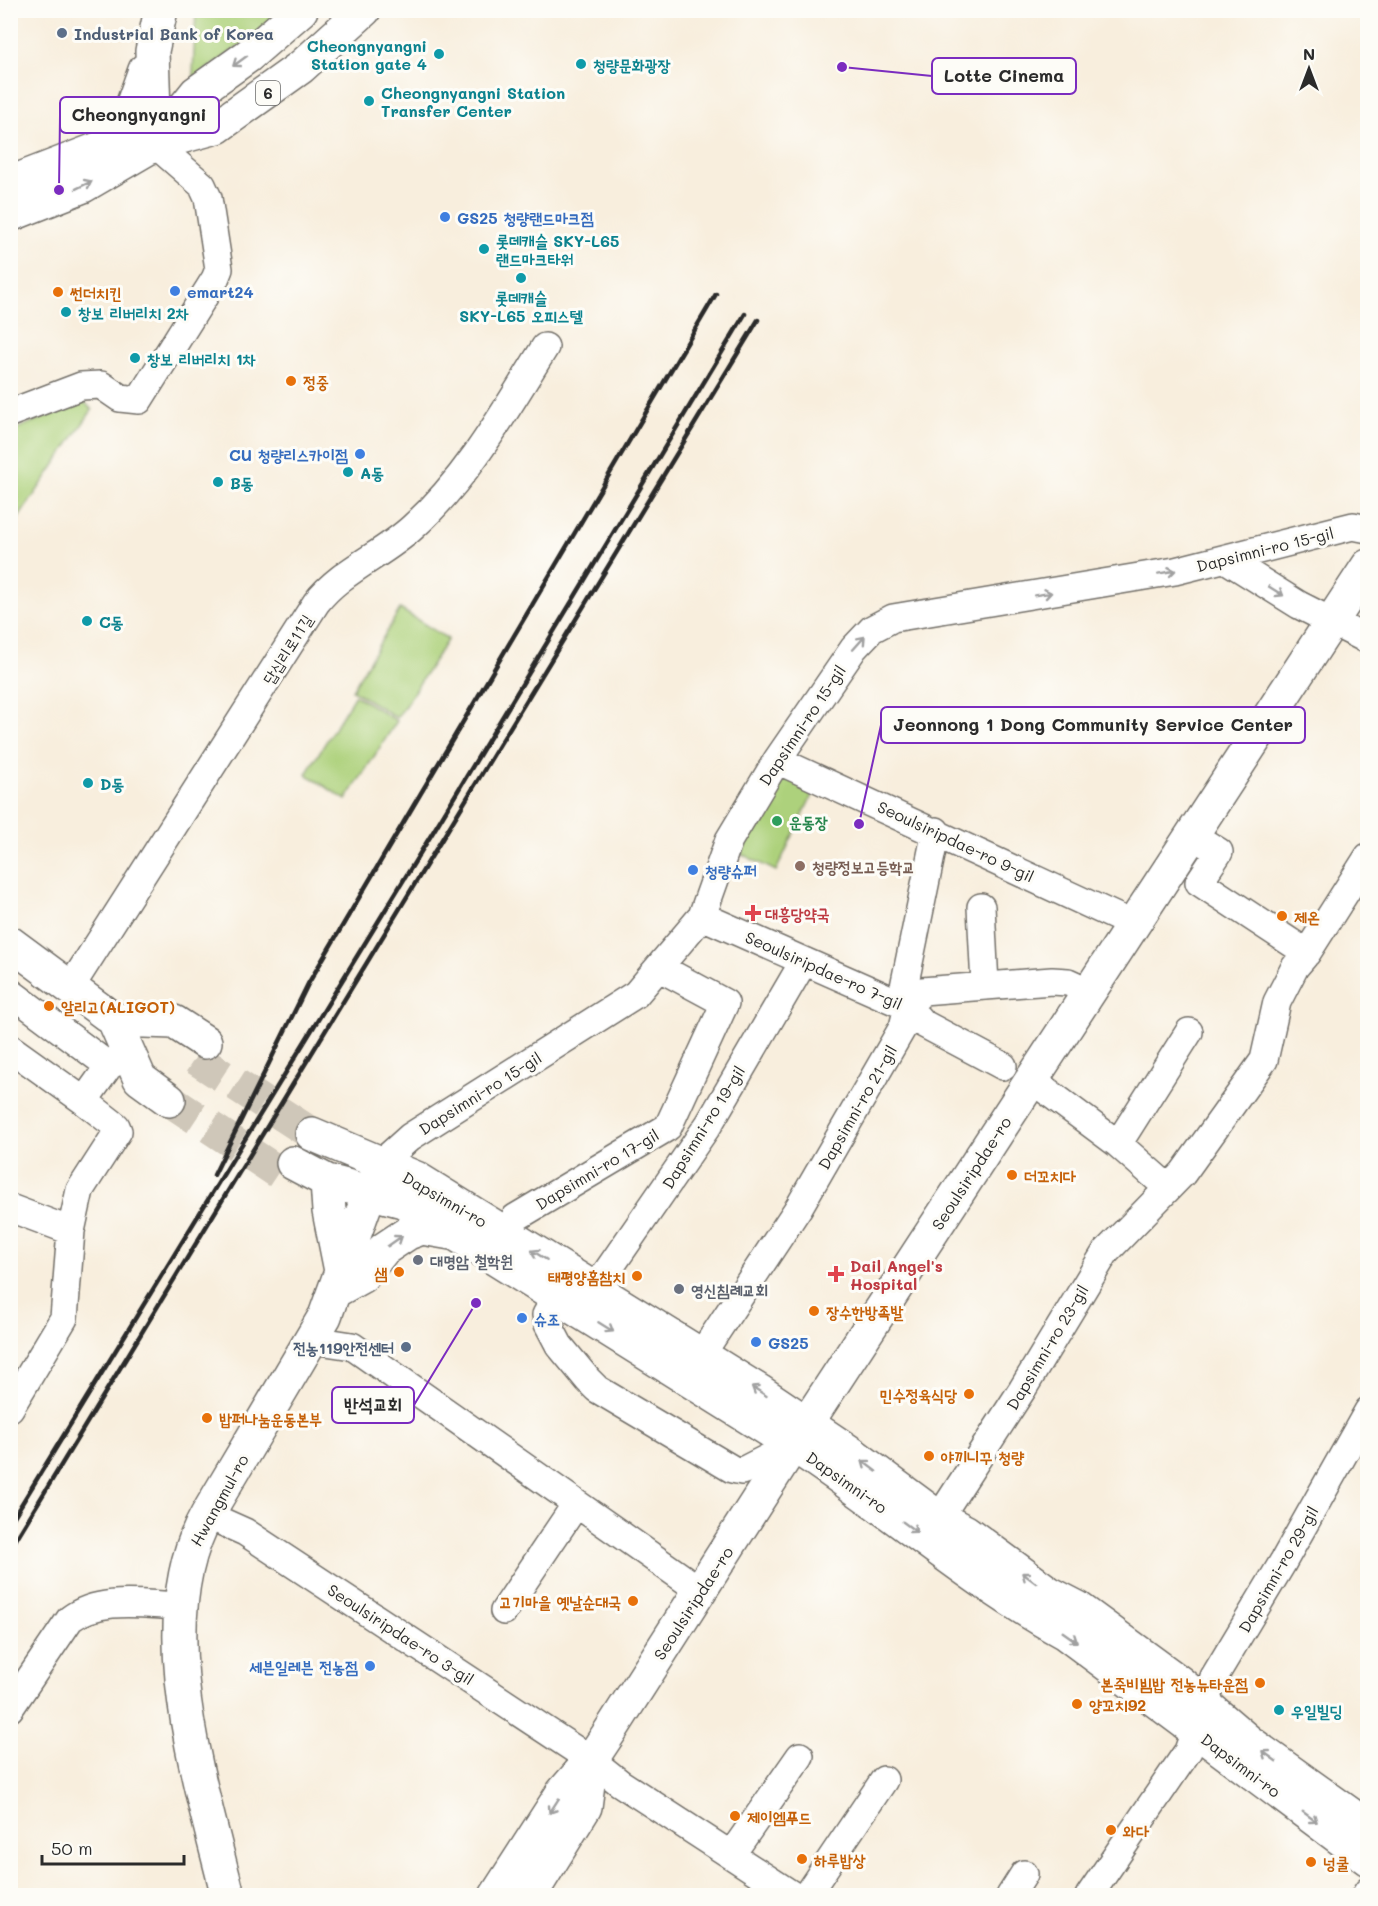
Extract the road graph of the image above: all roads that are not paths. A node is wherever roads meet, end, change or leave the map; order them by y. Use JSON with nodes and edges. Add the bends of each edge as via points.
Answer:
{"nodes":[{"id":1,"x":160,"y":10,"type":"edge"},
{"id":2,"x":301,"y":10,"type":"edge"},
{"id":3,"x":364,"y":10,"type":"edge"},
{"id":4,"x":152,"y":51,"type":"junction"},
{"id":5,"x":111,"y":144,"type":"junction"},
{"id":6,"x":155,"y":144,"type":"junction"},
{"id":7,"x":10,"y":183,"type":"edge"},
{"id":8,"x":10,"y":215,"type":"edge"},
{"id":9,"x":545,"y":347,"type":"dead end"},
{"id":10,"x":10,"y":413,"type":"edge"},
{"id":11,"x":1368,"y":529,"type":"edge"},
{"id":12,"x":1227,"y":560,"type":"junction"},
{"id":13,"x":1368,"y":566,"type":"edge"},
{"id":14,"x":1332,"y":621,"type":"junction"},
{"id":15,"x":1368,"y":640,"type":"edge"},
{"id":16,"x":777,"y":760,"type":"junction"},
{"id":17,"x":936,"y":831,"type":"junction"},
{"id":18,"x":1192,"y":835,"type":"junction"},
{"id":19,"x":1368,"y":857,"type":"edge"},
{"id":20,"x":981,"y":907,"type":"dead end"},
{"id":21,"x":702,"y":916,"type":"junction"},
{"id":22,"x":1134,"y":925,"type":"junction"},
{"id":23,"x":10,"y":943,"type":"edge"},
{"id":24,"x":1307,"y":953,"type":"junction"},
{"id":25,"x":804,"y":961,"type":"junction"},
{"id":26,"x":660,"y":968,"type":"junction"},
{"id":27,"x":986,"y":985,"type":"junction"},
{"id":28,"x":70,"y":988,"type":"junction"},
{"id":29,"x":10,"y":992,"type":"edge"},
{"id":30,"x":1090,"y":992,"type":"junction"},
{"id":31,"x":908,"y":1007,"type":"junction"},
{"id":32,"x":129,"y":1020,"type":"junction"},
{"id":33,"x":1189,"y":1032,"type":"dead end"},
{"id":34,"x":10,"y":1048,"type":"edge"},
{"id":35,"x":200,"y":1050,"type":"tunnel mouth"},
{"id":36,"x":119,"y":1060,"type":"junction"},
{"id":37,"x":1003,"y":1066,"type":"dead end"},
{"id":38,"x":1032,"y":1080,"type":"junction"},
{"id":39,"x":173,"y":1093,"type":"tunnel mouth"},
{"id":40,"x":84,"y":1101,"type":"junction"},
{"id":41,"x":317,"y":1126,"type":"tunnel mouth"},
{"id":42,"x":1118,"y":1144,"type":"junction"},
{"id":43,"x":289,"y":1169,"type":"tunnel mouth"},
{"id":44,"x":374,"y":1178,"type":"junction"},
{"id":45,"x":1167,"y":1187,"type":"junction"},
{"id":46,"x":328,"y":1196,"type":"junction"},
{"id":47,"x":10,"y":1208,"type":"edge"},
{"id":48,"x":71,"y":1231,"type":"junction"},
{"id":49,"x":454,"y":1234,"type":"junction"},
{"id":50,"x":505,"y":1234,"type":"junction"},
{"id":51,"x":338,"y":1281,"type":"junction"},
{"id":52,"x":595,"y":1289,"type":"junction"},
{"id":53,"x":556,"y":1296,"type":"junction"},
{"id":54,"x":313,"y":1340,"type":"junction"},
{"id":55,"x":701,"y":1355,"type":"junction"},
{"id":56,"x":10,"y":1408,"type":"edge"},
{"id":57,"x":1368,"y":1411,"type":"edge"},
{"id":58,"x":800,"y":1434,"type":"junction"},
{"id":59,"x":576,"y":1504,"type":"junction"},
{"id":60,"x":207,"y":1515,"type":"junction"},
{"id":61,"x":939,"y":1518,"type":"junction"},
{"id":62,"x":701,"y":1591,"type":"junction"},
{"id":63,"x":181,"y":1606,"type":"junction"},
{"id":64,"x":504,"y":1611,"type":"dead end"},
{"id":65,"x":10,"y":1708,"type":"edge"},
{"id":66,"x":1200,"y":1717,"type":"junction"},
{"id":67,"x":800,"y":1756,"type":"dead end"},
{"id":68,"x":591,"y":1760,"type":"junction"},
{"id":69,"x":884,"y":1780,"type":"dead end"},
{"id":70,"x":1368,"y":1827,"type":"edge"},
{"id":71,"x":731,"y":1855,"type":"junction"},
{"id":72,"x":1368,"y":1858,"type":"edge"},
{"id":73,"x":1368,"y":1891,"type":"edge"},
{"id":74,"x":228,"y":1896,"type":"edge"},
{"id":75,"x":496,"y":1896,"type":"edge"},
{"id":76,"x":526,"y":1896,"type":"edge"},
{"id":77,"x":794,"y":1896,"type":"edge"},
{"id":78,"x":806,"y":1896,"type":"edge"},
{"id":79,"x":1089,"y":1896,"type":"edge"},
{"id":80,"x":1365,"y":1896,"type":"edge"}],
"edges":[{"from":1,"to":4,"type":"main road"},
{"from":2,"to":6,"type":"main road","number":"6","one_way":true,"via":[[248,56],[196,93]]},
{"from":3,"to":6,"type":"main road","number":"6","via":[[301,67],[231,119],[217,127]]},
{"from":4,"to":5,"type":"main road","via":[[127,120]]},
{"from":4,"to":6,"type":"main road"},
{"from":5,"to":6,"type":"main road","number":"6"},
{"from":5,"to":7,"type":"main road","number":"6"},
{"from":8,"to":6,"type":"main road","number":"6","one_way":true,"via":[[83,186]]},
{"from":6,"to":10,"type":"street","via":[[202,185],[208,198],[218,274],[139,399],[120,398],[101,385],[81,386]]},
{"from":9,"to":28,"type":"street","name":"답십리로11길","via":[[478,454],[446,494],[397,542],[316,603]]},
{"from":11,"to":12,"type":"street","name":"Dapsimni-ro 15-gil","via":[[1353,526]]},
{"from":12,"to":14,"type":"street","one_way":true},
{"from":16,"to":12,"type":"street","name":"Dapsimni-ro 15-gil","one_way":true,"via":[[854,648],[872,629],[892,618]]},
{"from":13,"to":14,"type":"main road","name":"Seoulsiripdae-ro"},
{"from":14,"to":15,"type":"street"},
{"from":14,"to":18,"type":"main road","name":"Seoulsiripdae-ro"},
{"from":16,"to":17,"type":"street","name":"Seoulsiripdae-ro 9-gil"},
{"from":16,"to":21,"type":"street","name":"Dapsimni-ro 15-gil","via":[[729,840]]},
{"from":17,"to":22,"type":"street","name":"Seoulsiripdae-ro 9-gil"},
{"from":17,"to":31,"type":"street","name":"Dapsimni-ro 21-gil","via":[[904,987]]},
{"from":18,"to":22,"type":"main road","name":"Seoulsiripdae-ro"},
{"from":18,"to":24,"type":"street","via":[[1219,852],[1199,882]]},
{"from":19,"to":24,"type":"street","name":"Dapsimni-ro 23-gil"},
{"from":20,"to":27,"type":"street"},
{"from":21,"to":25,"type":"street","name":"Seoulsiripdae-ro 7-gil"},
{"from":21,"to":26,"type":"street","name":"Dapsimni-ro 15-gil"},
{"from":22,"to":30,"type":"main road","name":"Seoulsiripdae-ro"},
{"from":23,"to":28,"type":"main road"},
{"from":24,"to":45,"type":"street","name":"Dapsimni-ro 23-gil","via":[[1294,967],[1277,1002],[1264,1060],[1183,1173]]},
{"from":25,"to":31,"type":"street","name":"Seoulsiripdae-ro 7-gil"},
{"from":25,"to":52,"type":"street","name":"Dapsimni-ro 19-gil","via":[[709,1124]]},
{"from":26,"to":44,"type":"street","name":"Dapsimni-ro 15-gil","via":[[636,994],[410,1137]]},
{"from":26,"to":50,"type":"street","name":"Dapsimni-ro 17-gil","via":[[725,1003],[668,1127],[515,1218]]},
{"from":27,"to":30,"type":"street","via":[[1068,981]]},
{"from":27,"to":31,"type":"street","via":[[922,991]]},
{"from":28,"to":32,"type":"main road"},
{"from":29,"to":36,"type":"street"},
{"from":30,"to":38,"type":"main road","name":"Seoulsiripdae-ro"},
{"from":31,"to":37,"type":"street","name":"Seoulsiripdae-ro 7-gil","via":[[922,1023]]},
{"from":31,"to":55,"type":"street","name":"Dapsimni-ro 21-gil","via":[[903,1027],[799,1208]]},
{"from":32,"to":35,"type":"main road","via":[[174,1022]]},
{"from":32,"to":36,"type":"main road"},
{"from":33,"to":42,"type":"street"},
{"from":34,"to":40,"type":"street"},
{"from":36,"to":39,"type":"main road"},
{"from":36,"to":40,"type":"street"},
{"from":38,"to":42,"type":"street"},
{"from":38,"to":58,"type":"main road","name":"Seoulsiripdae-ro"},
{"from":40,"to":48,"type":"street","via":[[116,1125],[118,1131],[80,1190]]},
{"from":41,"to":44,"type":"main road","name":"Dapsimni-ro"},
{"from":42,"to":45,"type":"street"},
{"from":43,"to":46,"type":"main road","name":"Dapsimni-ro"},
{"from":44,"to":46,"type":"main road","name":"Dapsimni-ro"},
{"from":44,"to":49,"type":"main road","name":"Dapsimni-ro"},
{"from":44,"to":50,"type":"main road","name":"Dapsimni-ro","via":[[416,1178]]},
{"from":44,"to":51,"type":"main road","name":"Hwangmul-ro"},
{"from":45,"to":61,"type":"street","name":"Dapsimni-ro 23-gil","via":[[1105,1253]]},
{"from":46,"to":51,"type":"main road"},
{"from":47,"to":48,"type":"street"},
{"from":48,"to":56,"type":"street","via":[[66,1312]]},
{"from":51,"to":49,"type":"main road","one_way":true,"via":[[362,1276],[384,1249],[408,1233],[422,1228]]},
{"from":49,"to":53,"type":"main road","name":"Dapsimni-ro"},
{"from":52,"to":50,"type":"main road","name":"Dapsimni-ro","one_way":true},
{"from":51,"to":54,"type":"main road","name":"Hwangmul-ro"},
{"from":52,"to":55,"type":"main road","name":"Dapsimni-ro"},
{"from":53,"to":58,"type":"main road","name":"Dapsimni-ro","one_way":true},
{"from":53,"to":58,"type":"street","name":"Seoulsiripdae-ro","via":[[546,1315],[548,1324],[569,1358],[597,1389],[732,1469],[742,1472]]},
{"from":54,"to":59,"type":"street","via":[[352,1346]]},
{"from":54,"to":60,"type":"main road","name":"Hwangmul-ro"},
{"from":58,"to":55,"type":"main road","name":"Dapsimni-ro","one_way":true},
{"from":57,"to":66,"type":"street","name":"Dapsimni-ro 29-gil","via":[[1214,1677]]},
{"from":61,"to":58,"type":"main road","name":"Dapsimni-ro","one_way":true},
{"from":58,"to":62,"type":"main road","name":"Seoulsiripdae-ro"},
{"from":58,"to":66,"type":"main road","name":"Dapsimni-ro","one_way":true,"via":[[840,1476],[1029,1613]]},
{"from":59,"to":62,"type":"street"},
{"from":59,"to":64,"type":"street"},
{"from":60,"to":63,"type":"main road","name":"Hwangmul-ro","via":[[191,1550]]},
{"from":60,"to":68,"type":"street","name":"Seoulsiripdae-ro 3-gil","via":[[245,1532]]},
{"from":66,"to":61,"type":"main road","name":"Dapsimni-ro","one_way":true,"via":[[1078,1608],[1049,1593],[966,1532]]},
{"from":62,"to":68,"type":"main road","name":"Seoulsiripdae-ro"},
{"from":63,"to":65,"type":"street","via":[[97,1605],[83,1610],[70,1619]]},
{"from":63,"to":74,"type":"main road","name":"Hwangmul-ro","via":[[179,1654],[185,1704]]},
{"from":70,"to":66,"type":"main road","name":"Dapsimni-ro","one_way":true,"via":[[1250,1742]]},
{"from":66,"to":72,"type":"main road","name":"Dapsimni-ro","one_way":true},
{"from":66,"to":79,"type":"street","name":"Dapsimni-ro 29-gil","via":[[1188,1751]]},
{"from":67,"to":71,"type":"street"},
{"from":68,"to":71,"type":"street","name":"Seoulsiripdae-ro 3-gil"},
{"from":68,"to":75,"type":"main road","name":"Seoulsiripdae-ro","one_way":true,"via":[[563,1792]]},
{"from":68,"to":76,"type":"main road","name":"Seoulsiripdae-ro","via":[[585,1807]]},
{"from":69,"to":78,"type":"street"},
{"from":71,"to":77,"type":"street","name":"Seoulsiripdae-ro 3-gil"},
{"from":73,"to":80,"type":"street"}]}
